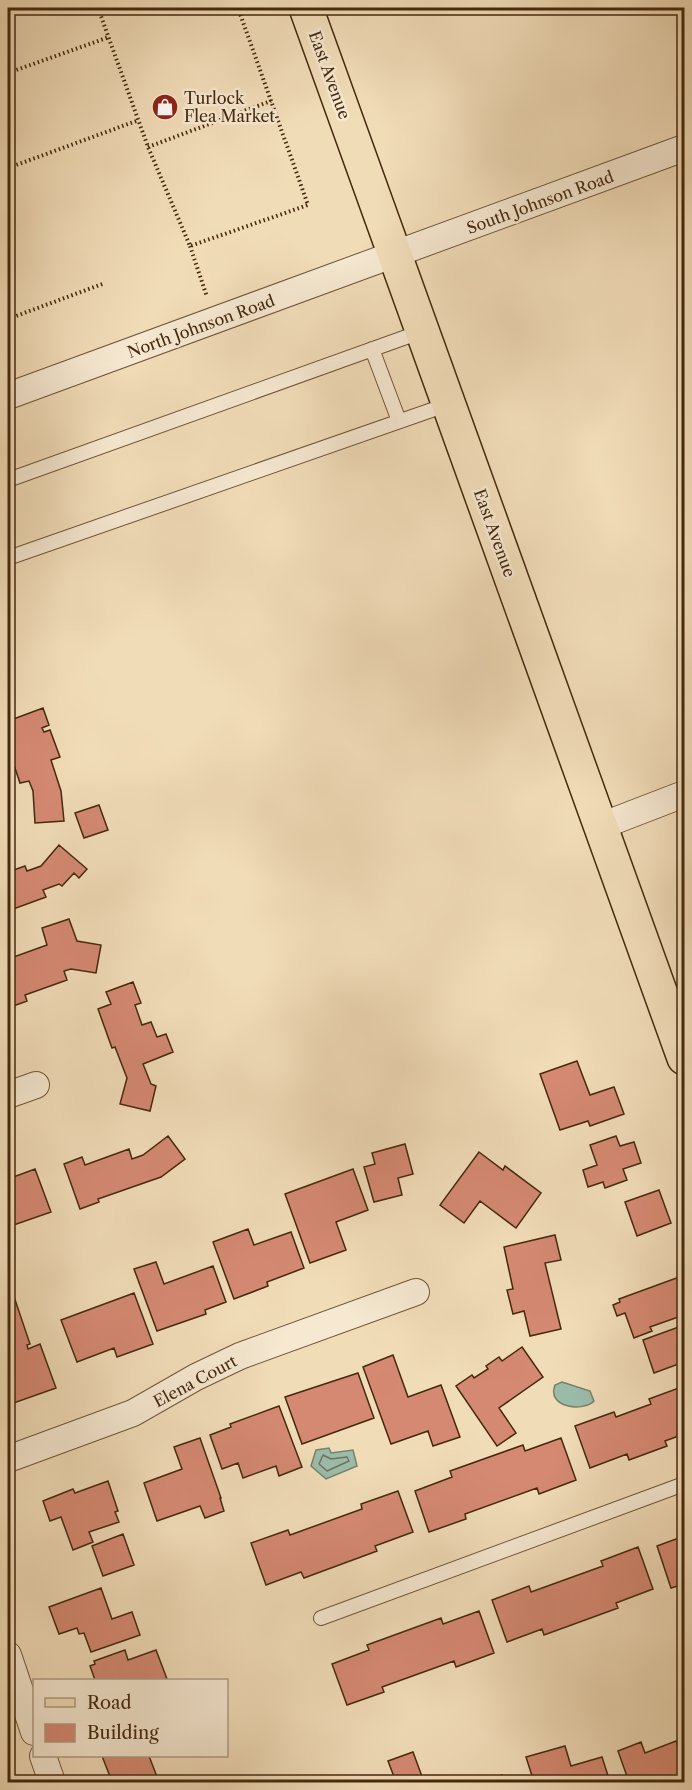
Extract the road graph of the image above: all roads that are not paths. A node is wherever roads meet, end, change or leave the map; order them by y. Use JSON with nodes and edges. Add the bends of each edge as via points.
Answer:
{"nodes":[{"id":1,"x":306,"y":8,"type":"edge"},
{"id":2,"x":684,"y":148,"type":"edge"},
{"id":3,"x":395,"y":255,"type":"junction"},
{"id":4,"x":423,"y":331,"type":"junction"},
{"id":5,"x":372,"y":350,"type":"junction"},
{"id":6,"x":8,"y":396,"type":"edge"},
{"id":7,"x":449,"y":404,"type":"junction"},
{"id":8,"x":399,"y":421,"type":"junction"},
{"id":9,"x":8,"y":480,"type":"edge"},
{"id":10,"x":8,"y":558,"type":"edge"},
{"id":11,"x":684,"y":794,"type":"edge"},
{"id":12,"x":601,"y":826,"type":"junction"},
{"id":13,"x":684,"y":1058,"type":"edge"},
{"id":14,"x":36,"y":1084,"type":"dead end"},
{"id":15,"x":8,"y":1095,"type":"edge"},
{"id":16,"x":416,"y":1292,"type":"dead end"},
{"id":17,"x":8,"y":1460,"type":"edge"},
{"id":18,"x":684,"y":1484,"type":"edge"},
{"id":19,"x":321,"y":1618,"type":"dead end"},
{"id":20,"x":8,"y":1654,"type":"edge"},
{"id":21,"x":33,"y":1728,"type":"edge"},
{"id":22,"x":44,"y":1757,"type":"edge"},
{"id":23,"x":52,"y":1782,"type":"edge"}],
"edges":[{"from":1,"to":3,"type":"main road","name":"East Avenue"},
{"from":2,"to":3,"type":"street","name":"South Johnson Road"},
{"from":3,"to":4,"type":"main road","name":"East Avenue"},
{"from":3,"to":6,"type":"street","name":"North Johnson Road"},
{"from":4,"to":5,"type":"lane"},
{"from":4,"to":7,"type":"main road","name":"East Avenue"},
{"from":5,"to":8,"type":"lane"},
{"from":5,"to":9,"type":"lane"},
{"from":7,"to":8,"type":"lane"},
{"from":7,"to":12,"type":"main road","name":"East Avenue"},
{"from":8,"to":10,"type":"lane"},
{"from":11,"to":12,"type":"street"},
{"from":12,"to":13,"type":"main road","name":"East Avenue"},
{"from":14,"to":15,"type":"street"},
{"from":16,"to":17,"type":"street","name":"Elena Court","via":[[240,1356],[133,1413]]},
{"from":18,"to":19,"type":"lane"},
{"from":20,"to":21,"type":"street"},
{"from":22,"to":23,"type":"street"}]}
